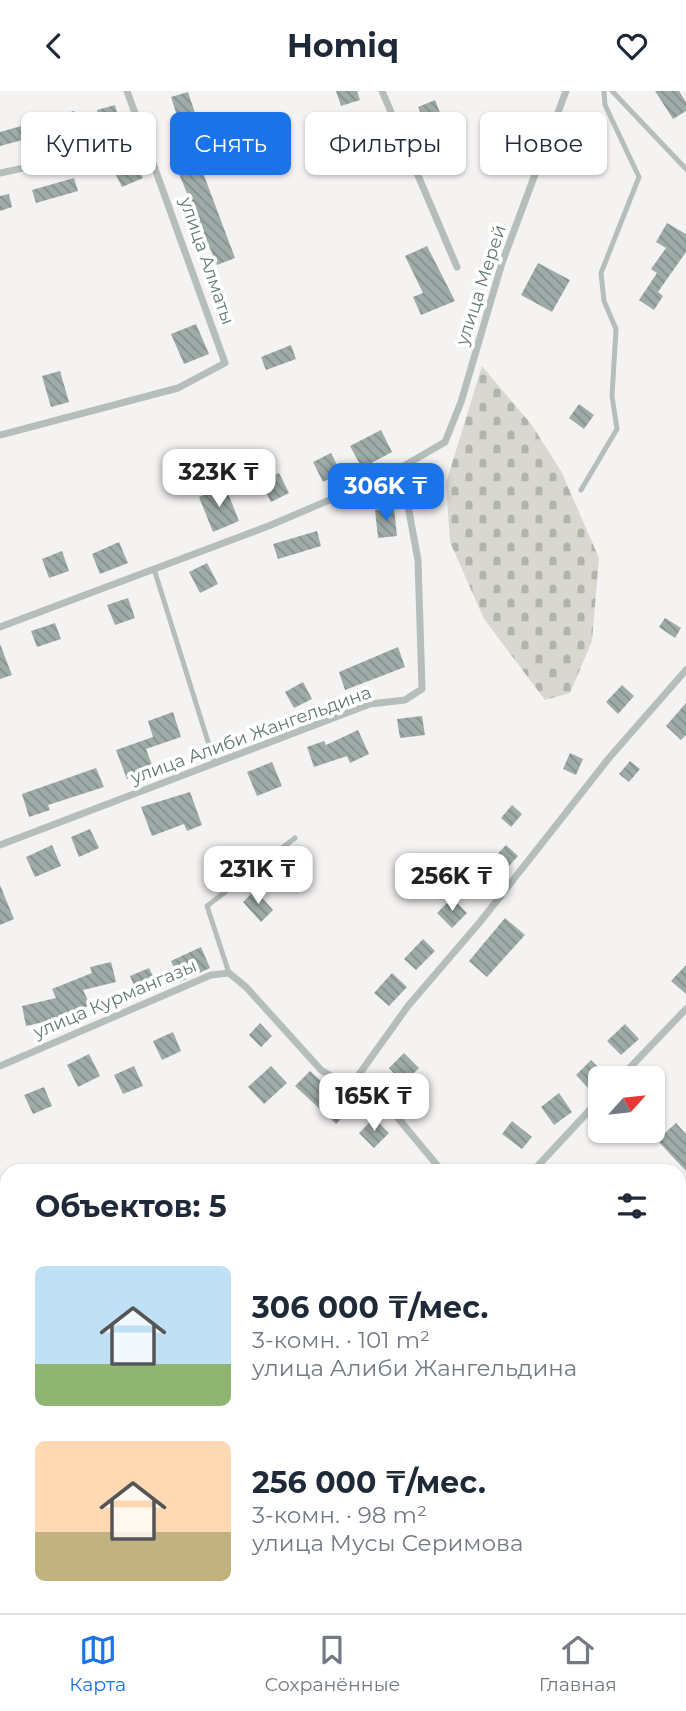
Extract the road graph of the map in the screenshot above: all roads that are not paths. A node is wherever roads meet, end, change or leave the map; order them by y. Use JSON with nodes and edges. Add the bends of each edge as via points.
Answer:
{"nodes":[{"id":1,"x":127,"y":91,"type":"edge"},
{"id":2,"x":383,"y":91,"type":"edge"},
{"id":3,"x":566,"y":91,"type":"edge"},
{"id":4,"x":604,"y":91,"type":"edge"},
{"id":5,"x":612,"y":91,"type":"edge"},
{"id":6,"x":134,"y":112,"type":"edge"},
{"id":7,"x":156,"y":165,"type":"edge"},
{"id":8,"x":21,"y":168,"type":"edge"},
{"id":9,"x":686,"y":169,"type":"edge"},
{"id":10,"x":0,"y":173,"type":"edge"},
{"id":11,"x":457,"y":267,"type":"dead end"},
{"id":12,"x":0,"y":435,"type":"edge"},
{"id":13,"x":401,"y":467,"type":"junction"},
{"id":14,"x":581,"y":490,"type":"dead end"},
{"id":15,"x":154,"y":569,"type":"junction"},
{"id":16,"x":0,"y":627,"type":"edge"},
{"id":17,"x":686,"y":670,"type":"edge"},
{"id":18,"x":215,"y":764,"type":"junction"},
{"id":19,"x":295,"y":838,"type":"dead end"},
{"id":20,"x":0,"y":845,"type":"edge"},
{"id":21,"x":229,"y":973,"type":"junction"},
{"id":22,"x":686,"y":1009,"type":"edge"},
{"id":23,"x":0,"y":1066,"type":"edge"},
{"id":24,"x":631,"y":1066,"type":"edge"},
{"id":25,"x":350,"y":1087,"type":"junction"},
{"id":26,"x":588,"y":1112,"type":"edge"},
{"id":27,"x":436,"y":1164,"type":"edge"},
{"id":28,"x":540,"y":1164,"type":"edge"}],
"edges":[{"from":1,"to":6,"type":"street","name":"улица Алматы"},
{"from":2,"to":11,"type":"street"},
{"from":3,"to":13,"type":"street","name":"улица Мерей","via":[[502,263],[445,442]]},
{"from":4,"to":14,"type":"lane","via":[[605,104],[639,177],[601,272],[604,301],[616,328],[612,396],[617,429]]},
{"from":5,"to":9,"type":"lane"},
{"from":7,"to":12,"type":"street","name":"улица Алматы","via":[[225,363],[178,388]]},
{"from":8,"to":10,"type":"street"},
{"from":13,"to":15,"type":"street","name":"улица Мерей","via":[[271,525]]},
{"from":13,"to":18,"type":"street","name":"улица Алиби Жангельдина","via":[[418,560],[422,689],[405,700],[370,704]]},
{"from":15,"to":16,"type":"street","name":"улица Мерей"},
{"from":15,"to":18,"type":"lane"},
{"from":17,"to":25,"type":"street","via":[[609,758],[383,1038]]},
{"from":18,"to":20,"type":"street","name":"улица Алиби Жангельдина"},
{"from":19,"to":21,"type":"lane","via":[[208,906]]},
{"from":21,"to":23,"type":"street","name":"улица Курмангазы","via":[[211,975]]},
{"from":21,"to":25,"type":"street","via":[[321,1070]]},
{"from":22,"to":24,"type":"street"},
{"from":25,"to":27,"type":"street","via":[[392,1111]]},
{"from":26,"to":28,"type":"street"}]}
